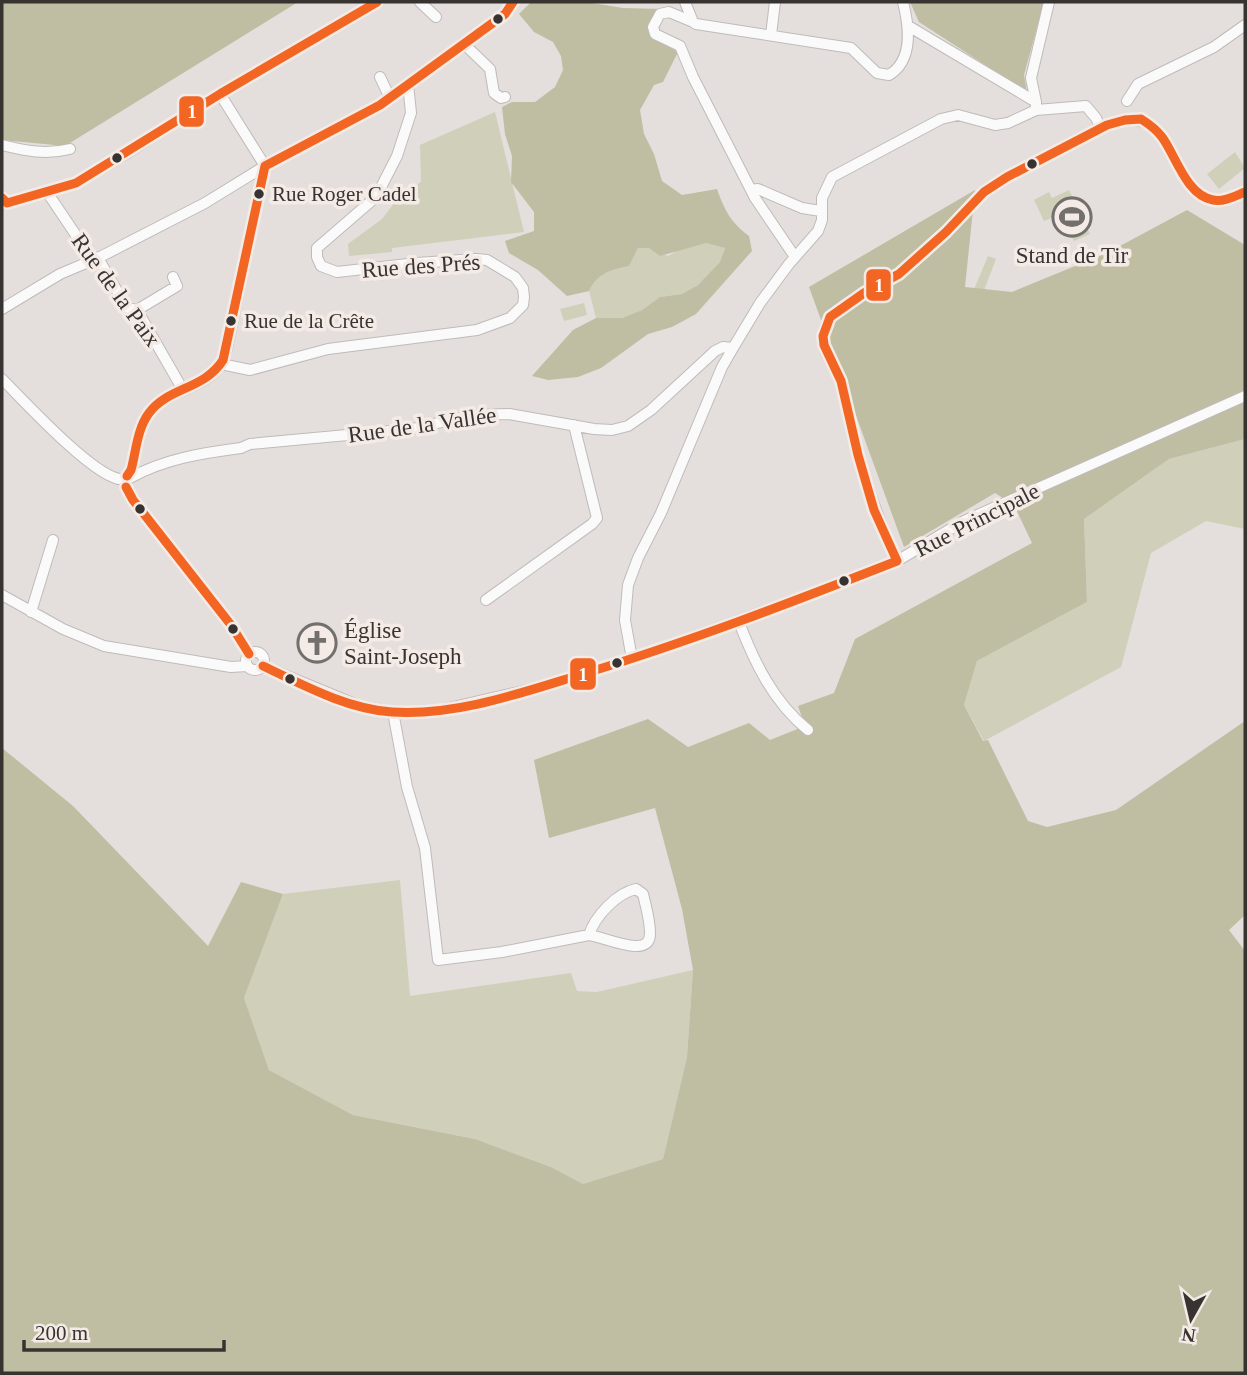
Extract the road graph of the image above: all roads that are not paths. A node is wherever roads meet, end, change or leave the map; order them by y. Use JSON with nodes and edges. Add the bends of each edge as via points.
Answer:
{"nodes":[{"id":1,"x":377,"y":2,"type":"edge"},
{"id":2,"x":420,"y":2,"type":"edge"},
{"id":3,"x":513,"y":2,"type":"edge"},
{"id":4,"x":775,"y":2,"type":"edge"},
{"id":5,"x":903,"y":2,"type":"edge"},
{"id":6,"x":1049,"y":2,"type":"edge"},
{"id":7,"x":686,"y":4,"type":"edge"},
{"id":8,"x":668,"y":12,"type":"junction"},
{"id":9,"x":436,"y":17,"type":"dead end"},
{"id":10,"x":694,"y":23,"type":"junction"},
{"id":11,"x":1245,"y":25,"type":"edge"},
{"id":12,"x":910,"y":27,"type":"junction"},
{"id":13,"x":771,"y":35,"type":"junction"},
{"id":14,"x":463,"y":43,"type":"junction"},
{"id":15,"x":380,"y":77,"type":"dead end"},
{"id":16,"x":408,"y":84,"type":"junction"},
{"id":17,"x":220,"y":93,"type":"junction"},
{"id":18,"x":505,"y":97,"type":"dead end"},
{"id":19,"x":390,"y":98,"type":"junction"},
{"id":20,"x":1127,"y":101,"type":"dead end"},
{"id":21,"x":1036,"y":106,"type":"junction"},
{"id":22,"x":1101,"y":128,"type":"junction"},
{"id":23,"x":2,"y":145,"type":"edge"},
{"id":24,"x":70,"y":149,"type":"dead end"},
{"id":25,"x":265,"y":166,"type":"junction"},
{"id":26,"x":752,"y":190,"type":"junction"},
{"id":27,"x":47,"y":192,"type":"junction"},
{"id":28,"x":1245,"y":192,"type":"edge"},
{"id":29,"x":3,"y":202,"type":"edge"},
{"id":30,"x":821,"y":211,"type":"junction"},
{"id":31,"x":795,"y":257,"type":"junction"},
{"id":32,"x":98,"y":258,"type":"junction"},
{"id":33,"x":173,"y":277,"type":"dead end"},
{"id":34,"x":2,"y":309,"type":"edge"},
{"id":35,"x":137,"y":310,"type":"junction"},
{"id":36,"x":733,"y":348,"type":"junction"},
{"id":37,"x":221,"y":364,"type":"junction"},
{"id":38,"x":2,"y":379,"type":"edge"},
{"id":39,"x":183,"y":390,"type":"junction"},
{"id":40,"x":1245,"y":396,"type":"edge"},
{"id":41,"x":574,"y":425,"type":"junction"},
{"id":42,"x":125,"y":480,"type":"junction"},
{"id":43,"x":54,"y":540,"type":"dead end"},
{"id":44,"x":897,"y":561,"type":"junction"},
{"id":45,"x":2,"y":595,"type":"edge"},
{"id":46,"x":485,"y":600,"type":"dead end"},
{"id":47,"x":31,"y":612,"type":"junction"},
{"id":48,"x":738,"y":622,"type":"junction"},
{"id":49,"x":249,"y":654,"type":"junction"},
{"id":50,"x":632,"y":659,"type":"junction"},
{"id":51,"x":247,"y":666,"type":"junction"},
{"id":52,"x":262,"y":666,"type":"junction"},
{"id":53,"x":393,"y":712,"type":"junction"},
{"id":54,"x":808,"y":730,"type":"dead end"},
{"id":55,"x":589,"y":935,"type":"junction"}],
"edges":[{"from":1,"to":17,"type":"street"},
{"from":2,"to":9,"type":"street"},
{"from":3,"to":14,"type":"street","via":[[505,14]]},
{"from":4,"to":13,"type":"street"},
{"from":5,"to":12,"type":"street"},
{"from":6,"to":21,"type":"street","via":[[1031,78]]},
{"from":7,"to":8,"type":"street"},
{"from":7,"to":10,"type":"street"},
{"from":8,"to":10,"type":"street"},
{"from":8,"to":26,"type":"street","via":[[656,18],[655,34],[680,46]]},
{"from":10,"to":13,"type":"street"},
{"from":11,"to":20,"type":"street","via":[[1213,47],[1138,84]]},
{"from":12,"to":13,"type":"street","via":[[903,61],[889,75],[877,73],[851,48]]},
{"from":12,"to":21,"type":"street"},
{"from":14,"to":16,"type":"street"},
{"from":14,"to":18,"type":"street","via":[[490,69],[494,93]]},
{"from":15,"to":19,"type":"street"},
{"from":16,"to":19,"type":"street"},
{"from":16,"to":37,"type":"street","name":"Rue des Prés","via":[[411,113],[397,156],[376,197],[317,248],[321,266],[337,272],[487,260],[515,277],[523,288],[518,313],[477,330],[328,349],[250,370]]},
{"from":17,"to":25,"type":"street"},
{"from":17,"to":27,"type":"street","via":[[99,170]]},
{"from":19,"to":25,"type":"street"},
{"from":21,"to":22,"type":"street","via":[[1086,106]]},
{"from":21,"to":30,"type":"street","via":[[1008,123],[995,125],[958,115],[941,119],[832,177],[821,198]]},
{"from":22,"to":28,"type":"street","via":[[1141,119],[1163,139],[1187,181],[1204,197],[1221,200]]},
{"from":22,"to":44,"type":"street","via":[[984,192],[899,274],[840,308],[825,327],[824,345],[841,382],[874,510]]},
{"from":23,"to":24,"type":"street","via":[[32,152]]},
{"from":25,"to":32,"type":"street"},
{"from":25,"to":37,"type":"street"},
{"from":26,"to":30,"type":"street"},
{"from":26,"to":31,"type":"street"},
{"from":27,"to":29,"type":"street"},
{"from":27,"to":32,"type":"street","name":"Rue de la Paix","via":[[90,256]]},
{"from":30,"to":31,"type":"street","via":[[818,231]]},
{"from":31,"to":36,"type":"street"},
{"from":32,"to":34,"type":"street","via":[[60,274]]},
{"from":32,"to":35,"type":"street","name":"Rue de la Paix","via":[[124,303]]},
{"from":33,"to":35,"type":"street","via":[[177,286]]},
{"from":35,"to":39,"type":"street","name":"Rue de la Paix"},
{"from":36,"to":41,"type":"street","name":"Rue de la Vallée","via":[[715,351],[628,426],[603,430]]},
{"from":36,"to":50,"type":"street","via":[[628,585],[625,620]]},
{"from":37,"to":39,"type":"street"},
{"from":38,"to":42,"type":"street","via":[[84,457],[109,476]]},
{"from":39,"to":42,"type":"street","via":[[150,412]]},
{"from":40,"to":44,"type":"street","name":"Rue Principale","via":[[964,521]]},
{"from":41,"to":42,"type":"street","name":"Rue de la Vallée","via":[[509,414],[472,415],[412,429],[250,444],[176,458]]},
{"from":41,"to":46,"type":"street","via":[[597,518]]},
{"from":42,"to":49,"type":"street","via":[[133,500]]},
{"from":43,"to":47,"type":"street"},
{"from":44,"to":48,"type":"street","name":"Rue Principale"},
{"from":45,"to":47,"type":"street"},
{"from":47,"to":51,"type":"street","via":[[104,646]]},
{"from":48,"to":50,"type":"street","name":"Rue Principale"},
{"from":48,"to":54,"type":"street","via":[[777,699]]},
{"from":49,"to":51,"type":"street"},
{"from":49,"to":52,"type":"street","via":[[261,655]]},
{"from":50,"to":53,"type":"street","name":"Rue Principale","via":[[473,703],[418,713]]},
{"from":51,"to":52,"type":"street","via":[[254,670]]},
{"from":52,"to":53,"type":"street","name":"Rue Principale","via":[[360,706]]},
{"from":53,"to":55,"type":"street","via":[[407,787],[425,848],[438,960]]},
{"from":55,"to":55,"type":"street","via":[[635,948],[648,942],[651,936],[643,894],[636,888],[629,890],[606,908]]}]}
